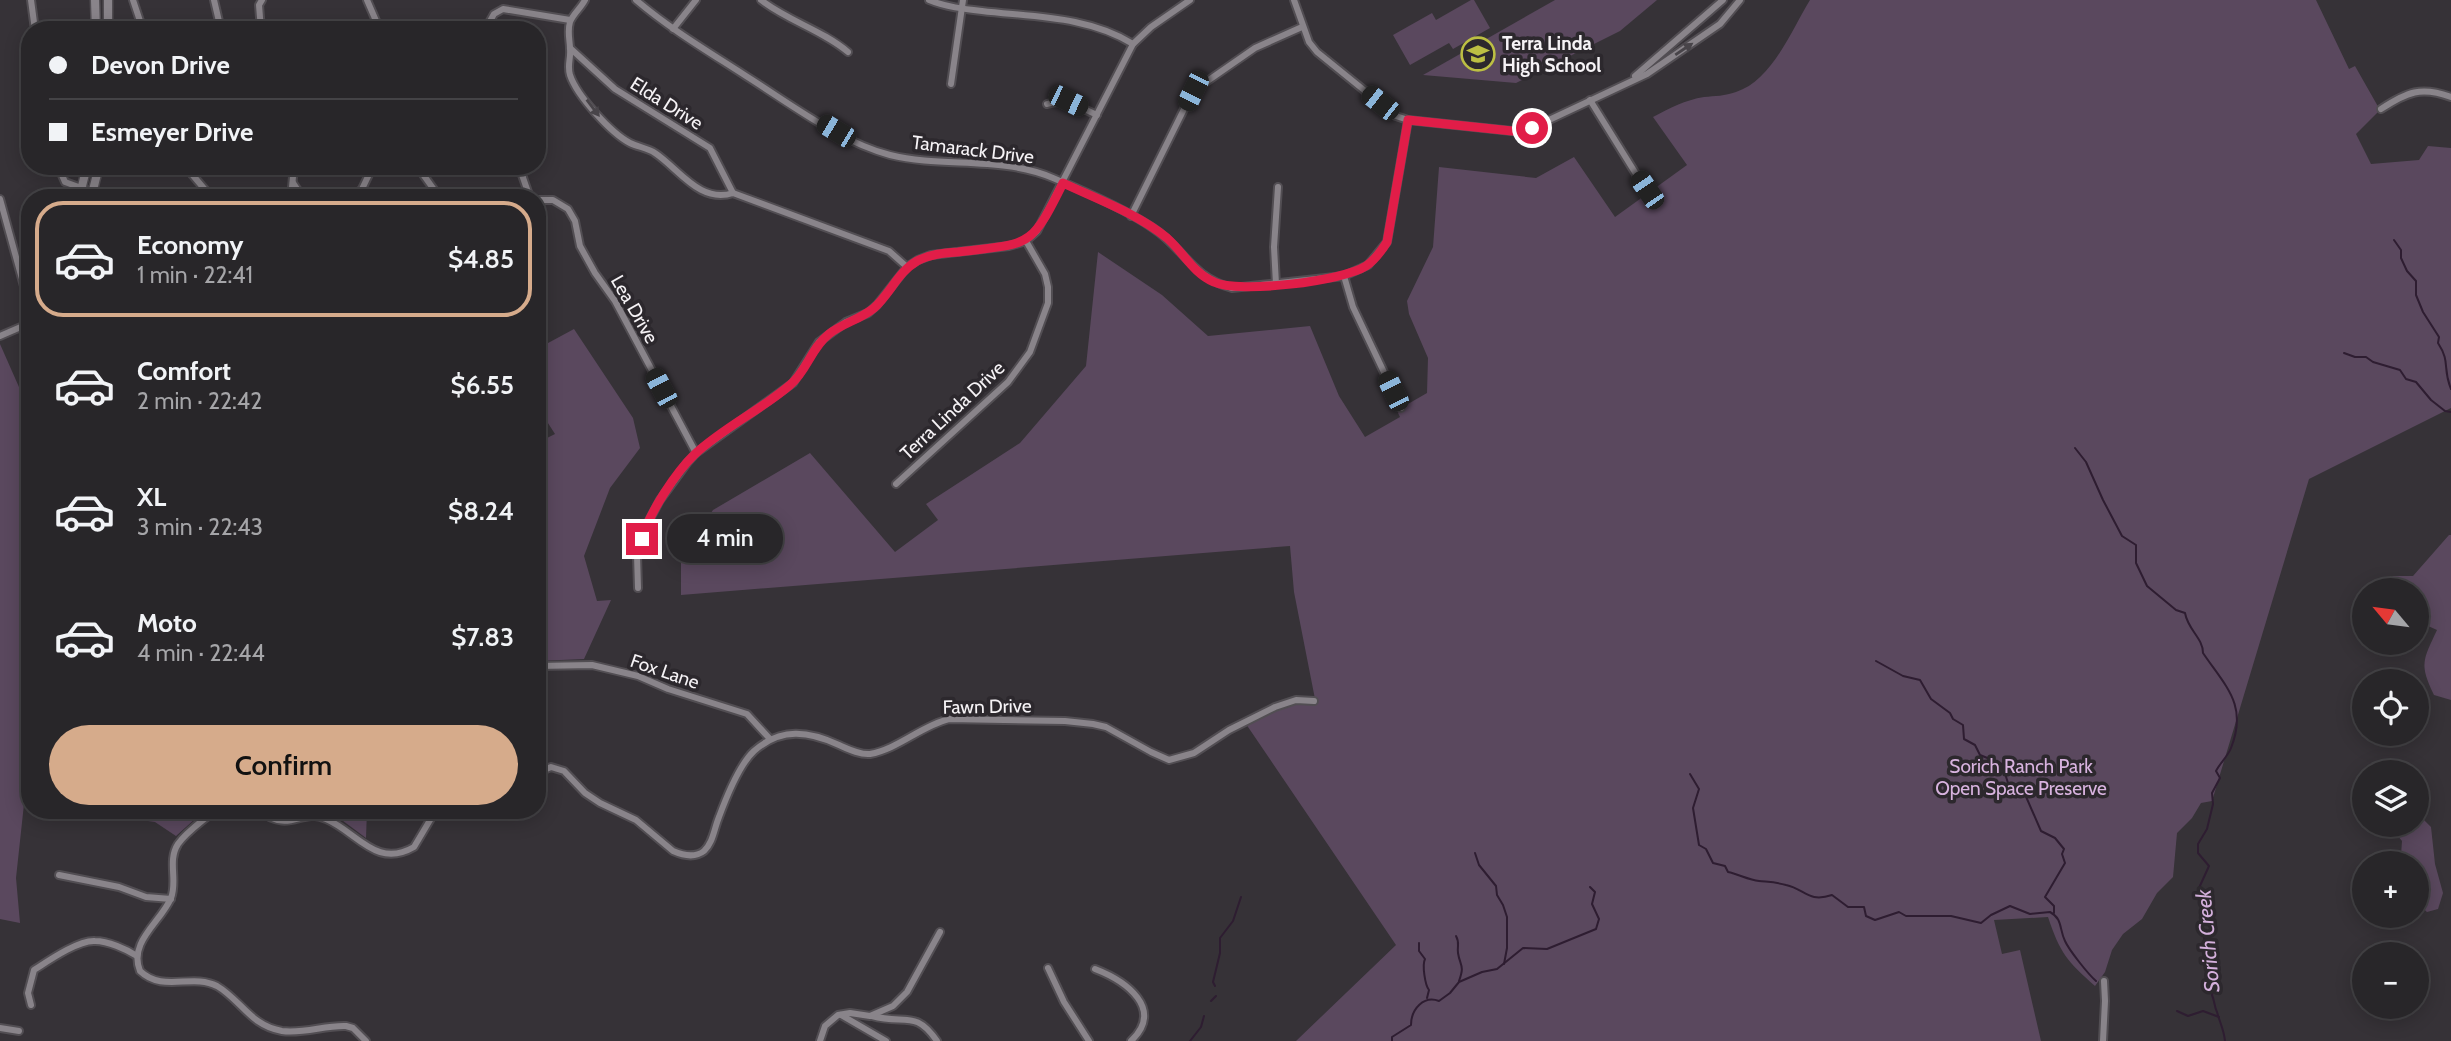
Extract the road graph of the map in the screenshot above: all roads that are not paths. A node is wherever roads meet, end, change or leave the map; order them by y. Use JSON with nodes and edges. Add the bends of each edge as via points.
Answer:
{"nodes":[{"id":1,"x":30,"y":0,"type":"edge"},
{"id":2,"x":95,"y":0,"type":"edge"},
{"id":3,"x":108,"y":0,"type":"edge"},
{"id":4,"x":133,"y":0,"type":"edge"},
{"id":5,"x":214,"y":0,"type":"edge"},
{"id":6,"x":262,"y":0,"type":"edge"},
{"id":7,"x":584,"y":0,"type":"edge"},
{"id":8,"x":636,"y":0,"type":"edge"},
{"id":9,"x":696,"y":0,"type":"edge"},
{"id":10,"x":761,"y":0,"type":"edge"},
{"id":11,"x":929,"y":0,"type":"edge"},
{"id":12,"x":963,"y":0,"type":"edge"},
{"id":13,"x":1190,"y":0,"type":"edge"},
{"id":14,"x":1294,"y":0,"type":"edge"},
{"id":15,"x":1723,"y":0,"type":"edge"},
{"id":16,"x":1740,"y":0,"type":"edge"},
{"id":17,"x":369,"y":1,"type":"edge"},
{"id":18,"x":501,"y":1,"type":"edge"},
{"id":19,"x":503,"y":9,"type":"junction"},
{"id":20,"x":962,"y":9,"type":"junction"},
{"id":21,"x":570,"y":20,"type":"junction"},
{"id":22,"x":34,"y":21,"type":"edge"},
{"id":23,"x":96,"y":21,"type":"edge"},
{"id":24,"x":108,"y":21,"type":"edge"},
{"id":25,"x":140,"y":21,"type":"edge"},
{"id":26,"x":219,"y":21,"type":"edge"},
{"id":27,"x":260,"y":21,"type":"edge"},
{"id":28,"x":377,"y":21,"type":"edge"},
{"id":29,"x":490,"y":21,"type":"edge"},
{"id":30,"x":1302,"y":27,"type":"junction"},
{"id":31,"x":673,"y":29,"type":"junction"},
{"id":32,"x":1133,"y":44,"type":"junction"},
{"id":33,"x":570,"y":48,"type":"junction"},
{"id":34,"x":848,"y":52,"type":"dead end"},
{"id":35,"x":951,"y":84,"type":"dead end"},
{"id":36,"x":1626,"y":84,"type":"junction"},
{"id":37,"x":2451,"y":97,"type":"edge"},
{"id":38,"x":1590,"y":100,"type":"junction"},
{"id":39,"x":1047,"y":104,"type":"dead end"},
{"id":40,"x":2381,"y":109,"type":"dead end"},
{"id":41,"x":1097,"y":115,"type":"junction"},
{"id":42,"x":1408,"y":120,"type":"junction"},
{"id":43,"x":62,"y":175,"type":"edge"},
{"id":44,"x":193,"y":175,"type":"edge"},
{"id":45,"x":293,"y":175,"type":"edge"},
{"id":46,"x":293,"y":183,"type":"junction"},
{"id":47,"x":1063,"y":183,"type":"junction"},
{"id":48,"x":1278,"y":187,"type":"dead end"},
{"id":49,"x":75,"y":189,"type":"edge"},
{"id":50,"x":204,"y":189,"type":"edge"},
{"id":51,"x":293,"y":189,"type":"edge"},
{"id":52,"x":297,"y":189,"type":"edge"},
{"id":53,"x":1647,"y":190,"type":"dead end"},
{"id":54,"x":733,"y":193,"type":"junction"},
{"id":55,"x":546,"y":200,"type":"edge"},
{"id":56,"x":1,"y":202,"type":"edge"},
{"id":57,"x":1131,"y":216,"type":"junction"},
{"id":58,"x":1026,"y":240,"type":"junction"},
{"id":59,"x":907,"y":267,"type":"junction"},
{"id":60,"x":21,"y":276,"type":"edge"},
{"id":61,"x":1344,"y":276,"type":"junction"},
{"id":62,"x":1276,"y":284,"type":"junction"},
{"id":63,"x":21,"y":327,"type":"edge"},
{"id":64,"x":0,"y":336,"type":"edge"},
{"id":65,"x":1401,"y":408,"type":"dead end"},
{"id":66,"x":696,"y":453,"type":"junction"},
{"id":67,"x":896,"y":484,"type":"dead end"},
{"id":68,"x":638,"y":588,"type":"dead end"},
{"id":69,"x":546,"y":666,"type":"edge"},
{"id":70,"x":1314,"y":701,"type":"dead end"},
{"id":71,"x":770,"y":739,"type":"junction"},
{"id":72,"x":546,"y":770,"type":"edge"},
{"id":73,"x":205,"y":819,"type":"edge"},
{"id":74,"x":270,"y":819,"type":"edge"},
{"id":75,"x":296,"y":819,"type":"edge"},
{"id":76,"x":327,"y":819,"type":"edge"},
{"id":77,"x":431,"y":819,"type":"edge"},
{"id":78,"x":59,"y":875,"type":"dead end"},
{"id":79,"x":171,"y":899,"type":"junction"},
{"id":80,"x":940,"y":932,"type":"dead end"},
{"id":81,"x":137,"y":956,"type":"junction"},
{"id":82,"x":1048,"y":968,"type":"dead end"},
{"id":83,"x":1095,"y":969,"type":"dead end"},
{"id":84,"x":2104,"y":981,"type":"dead end"},
{"id":85,"x":32,"y":1005,"type":"dead end"},
{"id":86,"x":840,"y":1014,"type":"junction"},
{"id":87,"x":870,"y":1016,"type":"junction"},
{"id":88,"x":0,"y":1028,"type":"edge"},
{"id":89,"x":19,"y":1031,"type":"dead end"},
{"id":90,"x":366,"y":1041,"type":"edge"},
{"id":91,"x":820,"y":1041,"type":"edge"},
{"id":92,"x":886,"y":1041,"type":"edge"},
{"id":93,"x":937,"y":1041,"type":"edge"},
{"id":94,"x":1089,"y":1041,"type":"edge"},
{"id":95,"x":1131,"y":1041,"type":"edge"},
{"id":96,"x":2103,"y":1041,"type":"edge"}],
"edges":[{"from":1,"to":22,"type":"street"},
{"from":2,"to":23,"type":"street"},
{"from":3,"to":24,"type":"street"},
{"from":4,"to":25,"type":"street"},
{"from":5,"to":26,"type":"street"},
{"from":6,"to":27,"type":"street"},
{"from":7,"to":21,"type":"street"},
{"from":8,"to":31,"type":"street","name":"Tamarack Drive"},
{"from":9,"to":31,"type":"street"},
{"from":10,"to":34,"type":"street"},
{"from":11,"to":20,"type":"street"},
{"from":12,"to":20,"type":"street"},
{"from":13,"to":32,"type":"street"},
{"from":14,"to":30,"type":"street"},
{"from":15,"to":36,"type":"street"},
{"from":36,"to":16,"type":"street","one_way":true,"via":[[1720,24]]},
{"from":17,"to":28,"type":"street"},
{"from":18,"to":19,"type":"street"},
{"from":19,"to":21,"type":"street"},
{"from":19,"to":29,"type":"street"},
{"from":20,"to":32,"type":"street","via":[[1090,24]]},
{"from":20,"to":35,"type":"street"},
{"from":21,"to":33,"type":"street"},
{"from":30,"to":42,"type":"street","via":[[1317,52],[1396,116]]},
{"from":30,"to":57,"type":"street","via":[[1255,48],[1193,91]]},
{"from":31,"to":47,"type":"street","name":"Tamarack Drive","via":[[854,142],[891,155],[1018,168]]},
{"from":32,"to":41,"type":"street"},
{"from":33,"to":54,"type":"street","name":"Elda Drive","via":[[615,89],[710,148]]},
{"from":33,"to":54,"type":"street","one_way":true,"via":[[567,63],[572,79],[614,133],[653,151],[706,193]]},
{"from":36,"to":38,"type":"street"},
{"from":37,"to":40,"type":"street","via":[[2429,90],[2411,92]]},
{"from":38,"to":42,"type":"street","via":[[1522,130]]},
{"from":38,"to":53,"type":"street"},
{"from":39,"to":41,"type":"street","via":[[1068,101]]},
{"from":41,"to":47,"type":"street"},
{"from":42,"to":61,"type":"street","name":"Tamarack Drive","via":[[1387,242],[1368,265]]},
{"from":43,"to":49,"type":"street"},
{"from":44,"to":50,"type":"street"},
{"from":45,"to":46,"type":"street"},
{"from":46,"to":51,"type":"street"},
{"from":46,"to":52,"type":"street"},
{"from":47,"to":57,"type":"street","name":"Tamarack Drive"},
{"from":47,"to":58,"type":"street","via":[[1044,220]]},
{"from":48,"to":62,"type":"street"},
{"from":54,"to":59,"type":"street","via":[[890,251]]},
{"from":55,"to":66,"type":"street","name":"Lea Drive","via":[[568,209],[580,246],[615,301]]},
{"from":56,"to":60,"type":"street"},
{"from":57,"to":62,"type":"street","name":"Tamarack Drive","via":[[1168,239],[1192,267],[1216,284],[1242,288]]},
{"from":58,"to":59,"type":"street","via":[[931,255]]},
{"from":58,"to":67,"type":"street","name":"Terra Linda Drive","via":[[1048,286],[1048,303],[1030,352],[1008,382]]},
{"from":59,"to":66,"type":"street","via":[[868,313],[819,342],[793,383]]},
{"from":61,"to":62,"type":"street","name":"Tamarack Drive"},
{"from":61,"to":65,"type":"street","via":[[1353,307]]},
{"from":63,"to":64,"type":"street"},
{"from":66,"to":68,"type":"street","via":[[645,528],[638,555]]},
{"from":69,"to":71,"type":"street","name":"Fox Lane","via":[[592,665],[638,676],[747,714]]},
{"from":70,"to":71,"type":"street","name":"Fawn Drive","via":[[1296,700],[1275,707],[1194,753],[1173,759],[1106,727],[1065,721],[949,719],[868,754],[814,734]]},
{"from":71,"to":72,"type":"street","via":[[741,767],[711,842],[697,855],[673,851],[636,820],[585,793],[564,771]]},
{"from":73,"to":79,"type":"street","via":[[176,848]]},
{"from":74,"to":75,"type":"street"},
{"from":76,"to":77,"type":"street","via":[[366,846],[394,855],[414,847]]},
{"from":78,"to":79,"type":"street"},
{"from":79,"to":81,"type":"street","via":[[149,929]]},
{"from":80,"to":87,"type":"street","via":[[906,992],[894,1006]]},
{"from":81,"to":85,"type":"street","via":[[94,940],[79,945],[34,970],[28,993]]},
{"from":81,"to":90,"type":"street","via":[[138,967],[147,977],[164,983],[192,981],[216,986],[254,1020],[271,1028],[292,1031],[346,1026]]},
{"from":82,"to":94,"type":"street"},
{"from":83,"to":95,"type":"street","via":[[1118,979],[1143,1006],[1145,1023]]},
{"from":84,"to":96,"type":"street"},
{"from":86,"to":87,"type":"street"},
{"from":86,"to":91,"type":"street","via":[[825,1026]]},
{"from":86,"to":92,"type":"street"},
{"from":87,"to":93,"type":"street","via":[[918,1021]]},
{"from":88,"to":89,"type":"street"}]}
